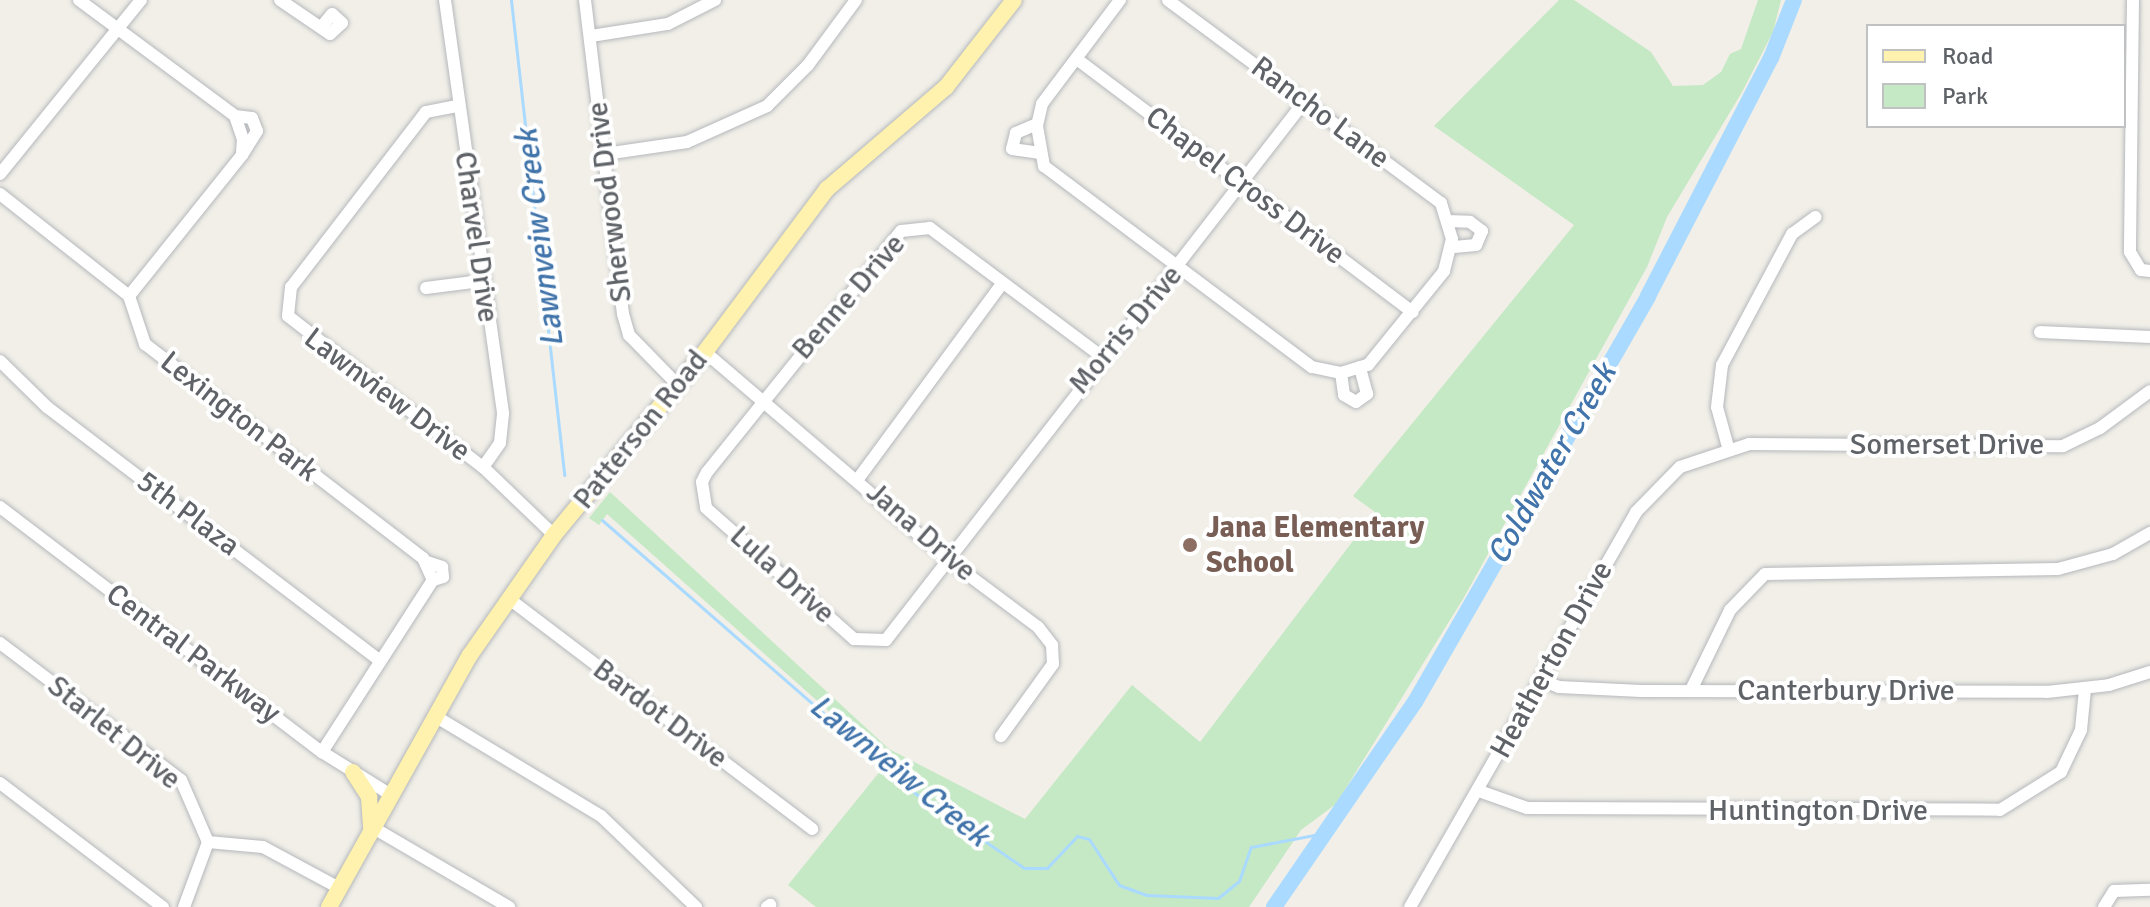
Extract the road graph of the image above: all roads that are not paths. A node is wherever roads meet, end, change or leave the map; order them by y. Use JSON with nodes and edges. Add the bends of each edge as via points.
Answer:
{"nodes":[{"id":1,"x":79,"y":0,"type":"edge"},
{"id":2,"x":141,"y":0,"type":"edge"},
{"id":3,"x":280,"y":0,"type":"edge"},
{"id":4,"x":445,"y":0,"type":"edge"},
{"id":5,"x":585,"y":0,"type":"edge"},
{"id":6,"x":715,"y":0,"type":"edge"},
{"id":7,"x":856,"y":0,"type":"edge"},
{"id":8,"x":1014,"y":0,"type":"edge"},
{"id":9,"x":1120,"y":0,"type":"edge"},
{"id":10,"x":1168,"y":0,"type":"edge"},
{"id":11,"x":2133,"y":0,"type":"edge"},
{"id":12,"x":323,"y":25,"type":"dead end"},
{"id":13,"x":118,"y":29,"type":"junction"},
{"id":14,"x":591,"y":36,"type":"junction"},
{"id":15,"x":1078,"y":60,"type":"junction"},
{"id":16,"x":1304,"y":102,"type":"junction"},
{"id":17,"x":457,"y":106,"type":"junction"},
{"id":18,"x":235,"y":116,"type":"junction"},
{"id":19,"x":1037,"y":124,"type":"junction"},
{"id":20,"x":1039,"y":153,"type":"junction"},
{"id":21,"x":605,"y":154,"type":"junction"},
{"id":22,"x":242,"y":155,"type":"junction"},
{"id":23,"x":0,"y":174,"type":"edge"},
{"id":24,"x":1242,"y":183,"type":"junction"},
{"id":25,"x":0,"y":194,"type":"edge"},
{"id":26,"x":1815,"y":217,"type":"dead end"},
{"id":27,"x":1447,"y":221,"type":"junction"},
{"id":28,"x":1452,"y":243,"type":"junction"},
{"id":29,"x":1178,"y":268,"type":"junction"},
{"id":30,"x":2145,"y":270,"type":"edge"},
{"id":31,"x":481,"y":281,"type":"junction"},
{"id":32,"x":1002,"y":284,"type":"junction"},
{"id":33,"x":426,"y":288,"type":"dead end"},
{"id":34,"x":129,"y":296,"type":"junction"},
{"id":35,"x":1413,"y":312,"type":"junction"},
{"id":36,"x":2040,"y":332,"type":"dead end"},
{"id":37,"x":2150,"y":337,"type":"edge"},
{"id":38,"x":705,"y":352,"type":"junction"},
{"id":39,"x":1101,"y":356,"type":"junction"},
{"id":40,"x":0,"y":361,"type":"edge"},
{"id":41,"x":1360,"y":367,"type":"junction"},
{"id":42,"x":1341,"y":373,"type":"junction"},
{"id":43,"x":677,"y":384,"type":"junction"},
{"id":44,"x":2150,"y":391,"type":"edge"},
{"id":45,"x":761,"y":398,"type":"junction"},
{"id":46,"x":1728,"y":447,"type":"junction"},
{"id":47,"x":483,"y":467,"type":"junction"},
{"id":48,"x":858,"y":479,"type":"junction"},
{"id":49,"x":0,"y":507,"type":"edge"},
{"id":50,"x":2150,"y":533,"type":"edge"},
{"id":51,"x":554,"y":535,"type":"junction"},
{"id":52,"x":947,"y":559,"type":"junction"},
{"id":53,"x":508,"y":598,"type":"junction"},
{"id":54,"x":0,"y":643,"type":"edge"},
{"id":55,"x":380,"y":661,"type":"junction"},
{"id":56,"x":2150,"y":672,"type":"edge"},
{"id":57,"x":1541,"y":680,"type":"junction"},
{"id":58,"x":2085,"y":689,"type":"junction"},
{"id":59,"x":1691,"y":690,"type":"junction"},
{"id":60,"x":435,"y":716,"type":"junction"},
{"id":61,"x":1001,"y":736,"type":"dead end"},
{"id":62,"x":322,"y":752,"type":"junction"},
{"id":63,"x":353,"y":772,"type":"junction"},
{"id":64,"x":0,"y":783,"type":"edge"},
{"id":65,"x":1479,"y":791,"type":"junction"},
{"id":66,"x":391,"y":795,"type":"junction"},
{"id":67,"x":372,"y":828,"type":"junction"},
{"id":68,"x":812,"y":829,"type":"dead end"},
{"id":69,"x":208,"y":842,"type":"junction"},
{"id":70,"x":339,"y":888,"type":"junction"},
{"id":71,"x":2150,"y":890,"type":"edge"},
{"id":72,"x":2106,"y":902,"type":"edge"},
{"id":73,"x":163,"y":907,"type":"edge"},
{"id":74,"x":184,"y":907,"type":"edge"},
{"id":75,"x":329,"y":907,"type":"edge"},
{"id":76,"x":509,"y":907,"type":"edge"},
{"id":77,"x":696,"y":907,"type":"edge"},
{"id":78,"x":1410,"y":907,"type":"edge"}],
"edges":[{"from":1,"to":13,"type":"street"},
{"from":2,"to":13,"type":"street"},
{"from":3,"to":12,"type":"street"},
{"from":4,"to":17,"type":"street","name":"Charvel Drive"},
{"from":5,"to":14,"type":"street","name":"Sherwood Drive"},
{"from":6,"to":14,"type":"street","via":[[668,24]]},
{"from":7,"to":21,"type":"street","via":[[808,65],[767,106],[687,142]]},
{"from":8,"to":38,"type":"main road","name":"Patterson Road","via":[[946,87],[827,189]]},
{"from":9,"to":15,"type":"street"},
{"from":10,"to":16,"type":"street","name":"Rancho Lane"},
{"from":11,"to":30,"type":"street","via":[[2130,252]]},
{"from":13,"to":18,"type":"street"},
{"from":13,"to":23,"type":"street"},
{"from":14,"to":21,"type":"street","name":"Sherwood Drive"},
{"from":15,"to":19,"type":"street","via":[[1049,93]]},
{"from":15,"to":24,"type":"street","name":"Chapel Cross Drive"},
{"from":16,"to":24,"type":"street","name":"Morris Drive"},
{"from":16,"to":27,"type":"street","name":"Rancho Lane","via":[[1441,203]]},
{"from":17,"to":31,"type":"street","name":"Charvel Drive"},
{"from":17,"to":47,"type":"street","name":"Lawnview Drive","via":[[426,112],[291,287],[287,307],[291,324]]},
{"from":18,"to":22,"type":"street"},
{"from":18,"to":22,"type":"street","via":[[252,118],[257,131]]},
{"from":19,"to":20,"type":"street"},
{"from":19,"to":20,"type":"street","via":[[1016,133],[1012,149]]},
{"from":20,"to":29,"type":"street","via":[[1044,166]]},
{"from":21,"to":43,"type":"street","name":"Sherwood Drive","via":[[629,335]]},
{"from":22,"to":34,"type":"street"},
{"from":24,"to":29,"type":"street","name":"Morris Drive"},
{"from":24,"to":35,"type":"street","name":"Chapel Cross Drive"},
{"from":25,"to":34,"type":"street"},
{"from":26,"to":46,"type":"street","via":[[1792,234],[1722,365],[1717,407]]},
{"from":27,"to":28,"type":"street","name":"Rancho Lane"},
{"from":27,"to":28,"type":"street","via":[[1470,222],[1482,231],[1476,245]]},
{"from":28,"to":35,"type":"street","via":[[1444,271]]},
{"from":29,"to":39,"type":"street","name":"Morris Drive"},
{"from":29,"to":42,"type":"street","via":[[1312,367]]},
{"from":31,"to":33,"type":"street"},
{"from":31,"to":47,"type":"street","name":"Charvel Drive","via":[[504,429]]},
{"from":32,"to":39,"type":"street","name":"Benne Drive"},
{"from":32,"to":45,"type":"street","name":"Benne Drive","via":[[930,228],[901,231]]},
{"from":32,"to":48,"type":"street"},
{"from":34,"to":55,"type":"street","name":"Lexington Park","via":[[145,344],[427,562],[433,580]]},
{"from":35,"to":41,"type":"street","via":[[1376,358]]},
{"from":36,"to":37,"type":"street"},
{"from":38,"to":43,"type":"main road","name":"Patterson Road"},
{"from":38,"to":45,"type":"street","name":"Jana Drive"},
{"from":39,"to":52,"type":"street","name":"Morris Drive"},
{"from":40,"to":55,"type":"street","name":"5th Plaza","via":[[47,407]]},
{"from":41,"to":42,"type":"street"},
{"from":41,"to":42,"type":"street","via":[[1367,394],[1356,402],[1344,395]]},
{"from":43,"to":51,"type":"main road","name":"Patterson Road"},
{"from":44,"to":46,"type":"street","name":"Somerset Drive","via":[[2100,428],[2063,446]]},
{"from":45,"to":48,"type":"street","name":"Jana Drive"},
{"from":45,"to":52,"type":"street","name":"Lula Drive","via":[[702,482],[706,508],[854,639],[886,640]]},
{"from":46,"to":57,"type":"street","name":"Heatherton Drive","via":[[1680,467],[1645,499]]},
{"from":47,"to":51,"type":"street","name":"Lawnview Drive"},
{"from":48,"to":52,"type":"street","name":"Jana Drive"},
{"from":49,"to":62,"type":"street","name":"Central Parkway"},
{"from":50,"to":59,"type":"street","via":[[2113,554],[2058,569],[1799,568],[1765,574],[1730,610]]},
{"from":51,"to":53,"type":"main road","name":"Patterson Road"},
{"from":52,"to":61,"type":"street","name":"Jana Drive","via":[[1038,627],[1052,645],[1049,671]]},
{"from":53,"to":60,"type":"main road","name":"Patterson Road"},
{"from":53,"to":68,"type":"street","name":"Bardot Drive"},
{"from":54,"to":69,"type":"street","name":"Starlet Drive","via":[[181,780]]},
{"from":55,"to":62,"type":"street"},
{"from":56,"to":58,"type":"street","name":"Canterbury Drive"},
{"from":57,"to":59,"type":"street","name":"Canterbury Drive","via":[[1559,687]]},
{"from":57,"to":65,"type":"street","name":"Heatherton Drive"},
{"from":58,"to":59,"type":"street","name":"Canterbury Drive"},
{"from":58,"to":65,"type":"street","name":"Huntington Drive","via":[[2081,730],[2061,772],[2030,797],[2000,810],[1527,808]]},
{"from":60,"to":66,"type":"main road","name":"Patterson Road"},
{"from":60,"to":77,"type":"street","via":[[601,816]]},
{"from":62,"to":63,"type":"street","name":"Central Parkway"},
{"from":63,"to":66,"type":"street","name":"Central Parkway"},
{"from":63,"to":67,"type":"main road","via":[[369,797]]},
{"from":64,"to":73,"type":"street"},
{"from":65,"to":78,"type":"street","name":"Heatherton Drive"},
{"from":66,"to":67,"type":"main road","name":"Patterson Road"},
{"from":67,"to":70,"type":"main road","name":"Patterson Road"},
{"from":67,"to":76,"type":"street"},
{"from":69,"to":70,"type":"street","via":[[263,847]]},
{"from":69,"to":74,"type":"street"},
{"from":70,"to":75,"type":"main road","name":"Patterson Road"},
{"from":71,"to":72,"type":"street","via":[[2124,889]]}]}
